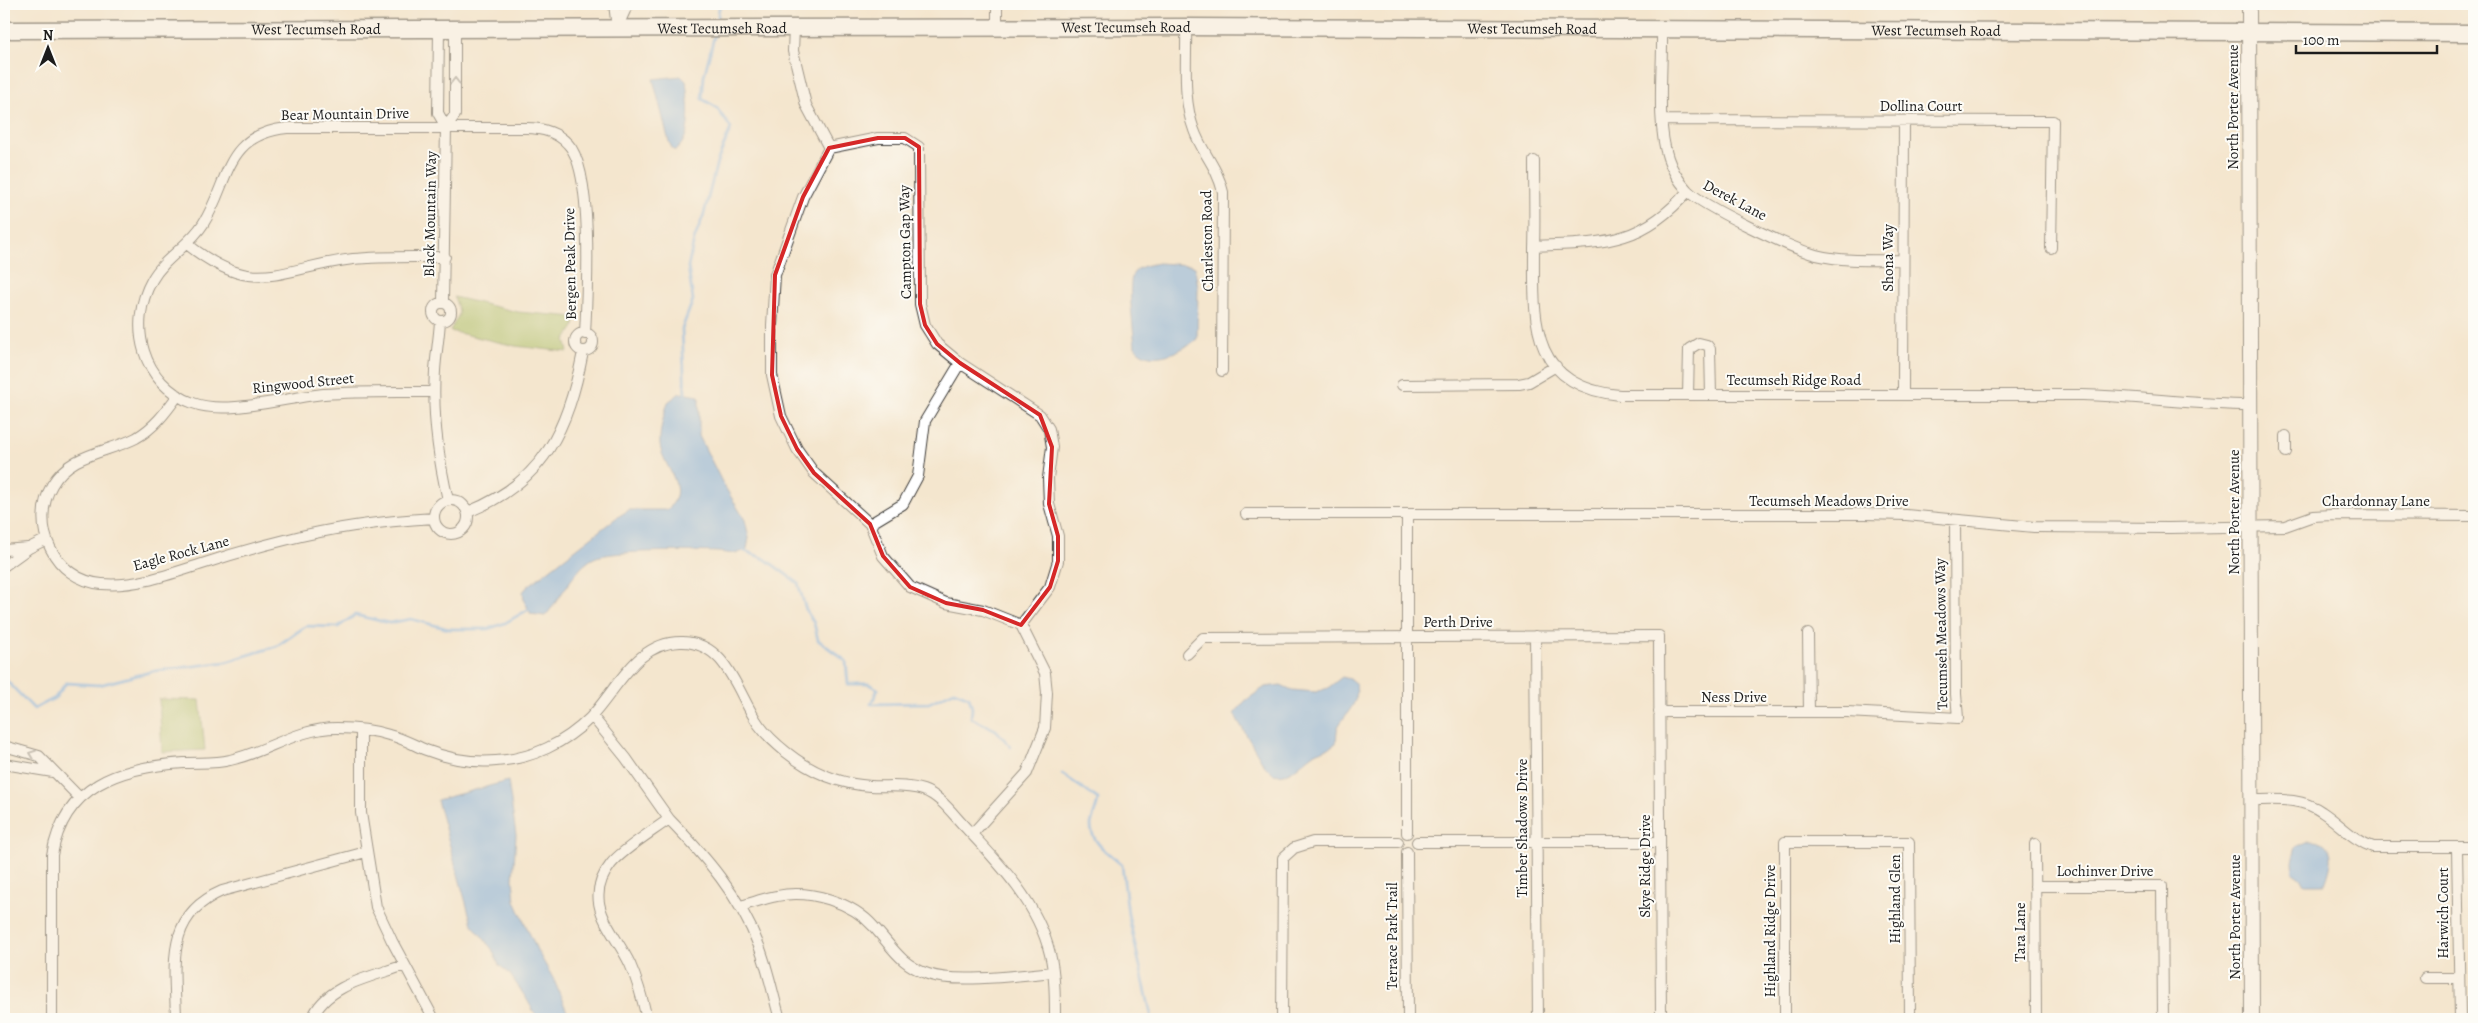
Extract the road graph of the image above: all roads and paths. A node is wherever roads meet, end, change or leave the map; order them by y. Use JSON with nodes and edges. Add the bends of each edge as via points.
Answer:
{"nodes":[{"id":1,"x":614,"y":4,"type":"edge"},
{"id":2,"x":628,"y":4,"type":"edge"},
{"id":3,"x":997,"y":4,"type":"edge"},
{"id":4,"x":2249,"y":4,"type":"edge"},
{"id":5,"x":1186,"y":27,"type":"junction"},
{"id":6,"x":617,"y":28,"type":"junction"},
{"id":7,"x":794,"y":28,"type":"junction"},
{"id":8,"x":997,"y":28,"type":"junction"},
{"id":9,"x":439,"y":29,"type":"junction"},
{"id":10,"x":456,"y":29,"type":"junction"},
{"id":11,"x":4,"y":30,"type":"edge"},
{"id":12,"x":1662,"y":30,"type":"junction"},
{"id":13,"x":2249,"y":33,"type":"junction"},
{"id":14,"x":2474,"y":33,"type":"edge"},
{"id":15,"x":1662,"y":120,"type":"junction"},
{"id":16,"x":1904,"y":121,"type":"junction"},
{"id":17,"x":446,"y":127,"type":"junction"},
{"id":18,"x":829,"y":148,"type":"junction"},
{"id":19,"x":1534,"y":161,"type":"dead end"},
{"id":20,"x":1688,"y":191,"type":"junction"},
{"id":21,"x":187,"y":244,"type":"junction"},
{"id":22,"x":1534,"y":246,"type":"junction"},
{"id":23,"x":2052,"y":248,"type":"dead end"},
{"id":24,"x":445,"y":257,"type":"junction"},
{"id":25,"x":1903,"y":260,"type":"junction"},
{"id":26,"x":960,"y":363,"type":"junction"},
{"id":27,"x":1556,"y":366,"type":"junction"},
{"id":28,"x":1222,"y":371,"type":"dead end"},
{"id":29,"x":1402,"y":385,"type":"dead end"},
{"id":30,"x":434,"y":392,"type":"junction"},
{"id":31,"x":1903,"y":394,"type":"junction"},
{"id":32,"x":178,"y":395,"type":"junction"},
{"id":33,"x":1688,"y":395,"type":"junction"},
{"id":34,"x":1712,"y":395,"type":"junction"},
{"id":35,"x":2250,"y":404,"type":"junction"},
{"id":36,"x":2286,"y":436,"type":"dead end"},
{"id":37,"x":2286,"y":452,"type":"dead end"},
{"id":38,"x":448,"y":500,"type":"junction"},
{"id":39,"x":468,"y":512,"type":"junction"},
{"id":40,"x":1246,"y":514,"type":"dead end"},
{"id":41,"x":1407,"y":514,"type":"junction"},
{"id":42,"x":2474,"y":516,"type":"edge"},
{"id":43,"x":434,"y":518,"type":"junction"},
{"id":44,"x":1955,"y":520,"type":"junction"},
{"id":45,"x":870,"y":524,"type":"junction"},
{"id":46,"x":2250,"y":527,"type":"junction"},
{"id":47,"x":45,"y":540,"type":"junction"},
{"id":48,"x":29,"y":548,"type":"junction"},
{"id":49,"x":4,"y":550,"type":"edge"},
{"id":50,"x":4,"y":566,"type":"edge"},
{"id":51,"x":1021,"y":625,"type":"junction"},
{"id":52,"x":1808,"y":634,"type":"dead end"},
{"id":53,"x":1535,"y":636,"type":"junction"},
{"id":54,"x":1407,"y":637,"type":"junction"},
{"id":55,"x":1187,"y":654,"type":"dead end"},
{"id":56,"x":1659,"y":712,"type":"junction"},
{"id":57,"x":1809,"y":712,"type":"junction"},
{"id":58,"x":592,"y":716,"type":"junction"},
{"id":59,"x":362,"y":730,"type":"junction"},
{"id":60,"x":4,"y":746,"type":"edge"},
{"id":61,"x":4,"y":764,"type":"edge"},
{"id":62,"x":54,"y":772,"type":"junction"},
{"id":63,"x":80,"y":797,"type":"junction"},
{"id":64,"x":2252,"y":800,"type":"junction"},
{"id":65,"x":669,"y":819,"type":"junction"},
{"id":66,"x":1407,"y":833,"type":"junction"},
{"id":67,"x":972,"y":834,"type":"junction"},
{"id":68,"x":1398,"y":842,"type":"junction"},
{"id":69,"x":1417,"y":842,"type":"junction"},
{"id":70,"x":1537,"y":842,"type":"junction"},
{"id":71,"x":1660,"y":842,"type":"junction"},
{"id":72,"x":1786,"y":842,"type":"joint"},
{"id":73,"x":2035,"y":844,"type":"dead end"},
{"id":74,"x":2474,"y":847,"type":"edge"},
{"id":75,"x":2458,"y":848,"type":"junction"},
{"id":76,"x":366,"y":852,"type":"junction"},
{"id":77,"x":1407,"y":852,"type":"junction"},
{"id":78,"x":2035,"y":886,"type":"junction"},
{"id":79,"x":740,"y":906,"type":"junction"},
{"id":80,"x":405,"y":965,"type":"junction"},
{"id":81,"x":1053,"y":972,"type":"junction"},
{"id":82,"x":2424,"y":978,"type":"dead end"},
{"id":83,"x":2459,"y":978,"type":"junction"},
{"id":84,"x":52,"y":1019,"type":"edge"},
{"id":85,"x":176,"y":1019,"type":"edge"},
{"id":86,"x":312,"y":1019,"type":"edge"},
{"id":87,"x":434,"y":1019,"type":"edge"},
{"id":88,"x":647,"y":1019,"type":"edge"},
{"id":89,"x":780,"y":1019,"type":"edge"},
{"id":90,"x":1055,"y":1019,"type":"edge"},
{"id":91,"x":1282,"y":1019,"type":"edge"},
{"id":92,"x":1408,"y":1019,"type":"edge"},
{"id":93,"x":1538,"y":1019,"type":"edge"},
{"id":94,"x":1661,"y":1019,"type":"edge"},
{"id":95,"x":1786,"y":1019,"type":"edge"},
{"id":96,"x":1910,"y":1019,"type":"edge"},
{"id":97,"x":2036,"y":1019,"type":"edge"},
{"id":98,"x":2164,"y":1019,"type":"edge"},
{"id":99,"x":2252,"y":1019,"type":"edge"},
{"id":100,"x":2460,"y":1019,"type":"edge"}],
"edges":[{"from":1,"to":6,"type":"street"},
{"from":2,"to":6,"type":"street"},
{"from":3,"to":8,"type":"street"},
{"from":4,"to":13,"type":"main road","name":"North Porter Avenue"},
{"from":5,"to":8,"type":"main road","name":"West Tecumseh Road"},
{"from":5,"to":12,"type":"main road","name":"West Tecumseh Road"},
{"from":5,"to":28,"type":"street","name":"Charleston Road","via":[[1190,119],[1215,167],[1222,192]]},
{"from":6,"to":7,"type":"main road","name":"West Tecumseh Road"},
{"from":6,"to":10,"type":"main road","name":"West Tecumseh Road"},
{"from":7,"to":8,"type":"main road","name":"West Tecumseh Road"},
{"from":7,"to":18,"type":"street","via":[[793,51],[806,105]]},
{"from":9,"to":10,"type":"main road","name":"West Tecumseh Road"},
{"from":9,"to":11,"type":"main road","name":"West Tecumseh Road"},
{"from":9,"to":17,"type":"street","name":"Black Mountain Way","via":[[438,113]]},
{"from":17,"to":10,"type":"street","name":"Black Mountain Way","one_way":true,"via":[[455,115]]},
{"from":12,"to":13,"type":"main road","name":"West Tecumseh Road"},
{"from":12,"to":15,"type":"street","name":"Derek Lane"},
{"from":13,"to":14,"type":"main road","name":"West Tecumseh Road"},
{"from":13,"to":35,"type":"main road","name":"North Porter Avenue"},
{"from":15,"to":16,"type":"street","name":"Dollina Court"},
{"from":15,"to":20,"type":"street","name":"Derek Lane","via":[[1668,159]]},
{"from":16,"to":23,"type":"street","name":"Dollina Court","via":[[2053,121]]},
{"from":16,"to":25,"type":"street","name":"Shona Way"},
{"from":17,"to":21,"type":"street","name":"Bear Mountain Drive","via":[[287,128],[268,132],[249,142],[234,156],[217,201]]},
{"from":17,"to":24,"type":"street","name":"Black Mountain Way"},
{"from":17,"to":39,"type":"street","name":"Bergen Peak Drive","via":[[536,128],[554,134],[575,153],[587,223],[585,334],[578,336],[575,342],[583,352],[568,413],[546,455],[506,492]]},
{"from":18,"to":26,"type":"street","name":"Campton Gap Way","via":[[878,138],[905,138],[918,147],[920,304],[925,325],[937,344]]},
{"from":18,"to":45,"type":"street","via":[[803,197],[775,275],[772,375],[781,416],[797,449],[814,473]]},
{"from":19,"to":22,"type":"street","name":"Tecumseh Ridge Road"},
{"from":20,"to":22,"type":"street","via":[[1661,217],[1619,238],[1582,245]]},
{"from":20,"to":25,"type":"street","name":"Derek Lane","via":[[1705,204],[1814,255],[1851,260]]},
{"from":21,"to":24,"type":"street","via":[[220,267],[235,274],[253,276],[284,274],[353,259]]},
{"from":21,"to":32,"type":"street","name":"Bear Mountain Drive","via":[[153,278],[140,319],[140,338],[147,360],[161,381]]},
{"from":22,"to":27,"type":"street","name":"Tecumseh Ridge Road","via":[[1537,331],[1544,350]]},
{"from":24,"to":30,"type":"street","name":"Black Mountain Way","via":[[443,302],[436,304],[432,311],[440,321]]},
{"from":25,"to":31,"type":"street","name":"Shona Way"},
{"from":26,"to":45,"type":"street","via":[[925,421],[918,476],[903,504]]},
{"from":26,"to":51,"type":"street","name":"Campton Gap Way","via":[[1040,415],[1049,429],[1052,447],[1049,504],[1058,536],[1058,561],[1050,587]]},
{"from":27,"to":29,"type":"street","via":[[1529,382],[1519,384]]},
{"from":27,"to":33,"type":"street","name":"Tecumseh Ridge Road","via":[[1568,377],[1601,392]]},
{"from":30,"to":32,"type":"street","name":"Ringwood Street","via":[[323,394],[212,408]]},
{"from":30,"to":38,"type":"street","name":"Black Mountain Way","via":[[434,433]]},
{"from":31,"to":34,"type":"street","name":"Tecumseh Ridge Road"},
{"from":31,"to":35,"type":"street","name":"Tecumseh Ridge Road","via":[[2110,395],[2210,404]]},
{"from":32,"to":47,"type":"street","via":[[146,431],[68,466],[52,483],[43,523]]},
{"from":33,"to":34,"type":"street","name":"Tecumseh Ridge Road"},
{"from":33,"to":34,"type":"street","via":[[1689,349],[1699,343],[1707,345],[1711,355]]},
{"from":35,"to":46,"type":"main road","name":"North Porter Avenue"},
{"from":36,"to":37,"type":"street"},
{"from":38,"to":39,"type":"street","via":[[462,504]]},
{"from":38,"to":43,"type":"street","via":[[438,506]]},
{"from":39,"to":43,"type":"street","via":[[467,524],[456,533],[440,530]]},
{"from":40,"to":41,"type":"street","name":"Tecumseh Meadows Drive"},
{"from":41,"to":44,"type":"street","name":"Tecumseh Meadows Drive","via":[[1865,514]]},
{"from":41,"to":54,"type":"street"},
{"from":42,"to":46,"type":"street","name":"Chardonnay Lane","via":[[2330,514],[2285,526]]},
{"from":43,"to":47,"type":"street","name":"Eagle Rock Lane","via":[[380,522],[313,533],[155,579],[111,584],[93,582],[70,572]]},
{"from":44,"to":46,"type":"street","name":"Tecumseh Meadows Drive","via":[[2058,528]]},
{"from":44,"to":57,"type":"street","name":"Tecumseh Meadows Way","via":[[1958,718]]},
{"from":45,"to":51,"type":"street","via":[[883,556],[910,587],[946,603],[983,610]]},
{"from":46,"to":64,"type":"main road","name":"North Porter Avenue"},
{"from":47,"to":48,"type":"street"},
{"from":48,"to":49,"type":"street"},
{"from":48,"to":50,"type":"street"},
{"from":51,"to":67,"type":"street","via":[[1045,673],[1044,728],[1027,773]]},
{"from":52,"to":57,"type":"street"},
{"from":53,"to":54,"type":"street","name":"Perth Drive"},
{"from":53,"to":56,"type":"street","name":"Perth Drive","via":[[1659,636]]},
{"from":53,"to":70,"type":"street","name":"Timber Shadows Drive"},
{"from":54,"to":55,"type":"street","name":"Perth Drive","via":[[1203,638]]},
{"from":54,"to":66,"type":"street"},
{"from":56,"to":57,"type":"street","name":"Ness Drive"},
{"from":56,"to":71,"type":"street","name":"Skye Ridge Drive"},
{"from":58,"to":59,"type":"street","via":[[541,752],[499,761],[456,760],[390,735]]},
{"from":58,"to":65,"type":"street"},
{"from":58,"to":67,"type":"street","via":[[636,662],[652,649],[666,643],[685,642],[707,647],[726,665],[758,724],[772,741],[795,759],[828,778],[844,782],[929,792]]},
{"from":59,"to":63,"type":"street","via":[[312,730],[228,761],[143,768],[104,780]]},
{"from":59,"to":76,"type":"street","via":[[361,813]]},
{"from":62,"to":60,"type":"street","one_way":true,"via":[[40,756]]},
{"from":61,"to":62,"type":"street"},
{"from":62,"to":63,"type":"street"},
{"from":63,"to":84,"type":"street","via":[[55,835],[52,855]]},
{"from":64,"to":75,"type":"street","via":[[2290,800],[2312,806],[2365,844],[2385,848]]},
{"from":64,"to":99,"type":"main road","name":"North Porter Avenue"},
{"from":65,"to":79,"type":"street","via":[[707,858]]},
{"from":65,"to":88,"type":"street","via":[[612,863],[600,882],[598,903],[606,924],[630,964]]},
{"from":66,"to":68,"type":"street"},
{"from":66,"to":69,"type":"street"},
{"from":67,"to":81,"type":"street","via":[[1035,912],[1051,956]]},
{"from":68,"to":77,"type":"street","via":[[1400,849]]},
{"from":68,"to":91,"type":"street","via":[[1313,842],[1294,848],[1283,858]]},
{"from":69,"to":70,"type":"street"},
{"from":69,"to":77,"type":"street","via":[[1414,849]]},
{"from":70,"to":71,"type":"street"},
{"from":70,"to":93,"type":"street","name":"Timber Shadows Drive"},
{"from":71,"to":94,"type":"street","name":"Skye Ridge Drive"},
{"from":72,"to":95,"type":"street","name":"Highland Ridge Drive"},
{"from":72,"to":96,"type":"street","name":"Highland Glen","via":[[1909,842]]},
{"from":73,"to":78,"type":"street","name":"Tara Lane"},
{"from":74,"to":75,"type":"street"},
{"from":75,"to":83,"type":"street","name":"Harwich Court"},
{"from":76,"to":80,"type":"street","via":[[376,907]]},
{"from":76,"to":85,"type":"street","via":[[222,891],[196,905],[180,929],[175,949]]},
{"from":77,"to":92,"type":"street","name":"Terrace Park Trail"},
{"from":78,"to":97,"type":"street","name":"Tara Lane"},
{"from":78,"to":98,"type":"street","name":"Lochinver Drive","via":[[2162,886]]},
{"from":79,"to":81,"type":"street","via":[[778,895],[811,894],[838,903],[860,914],[910,967],[930,975],[967,978]]},
{"from":79,"to":89,"type":"street","via":[[759,946]]},
{"from":80,"to":86,"type":"street","via":[[332,992]]},
{"from":80,"to":87,"type":"street"},
{"from":81,"to":90,"type":"street"},
{"from":82,"to":83,"type":"street","name":"Harwich Court"},
{"from":83,"to":100,"type":"street","name":"Harwich Court"}]}
